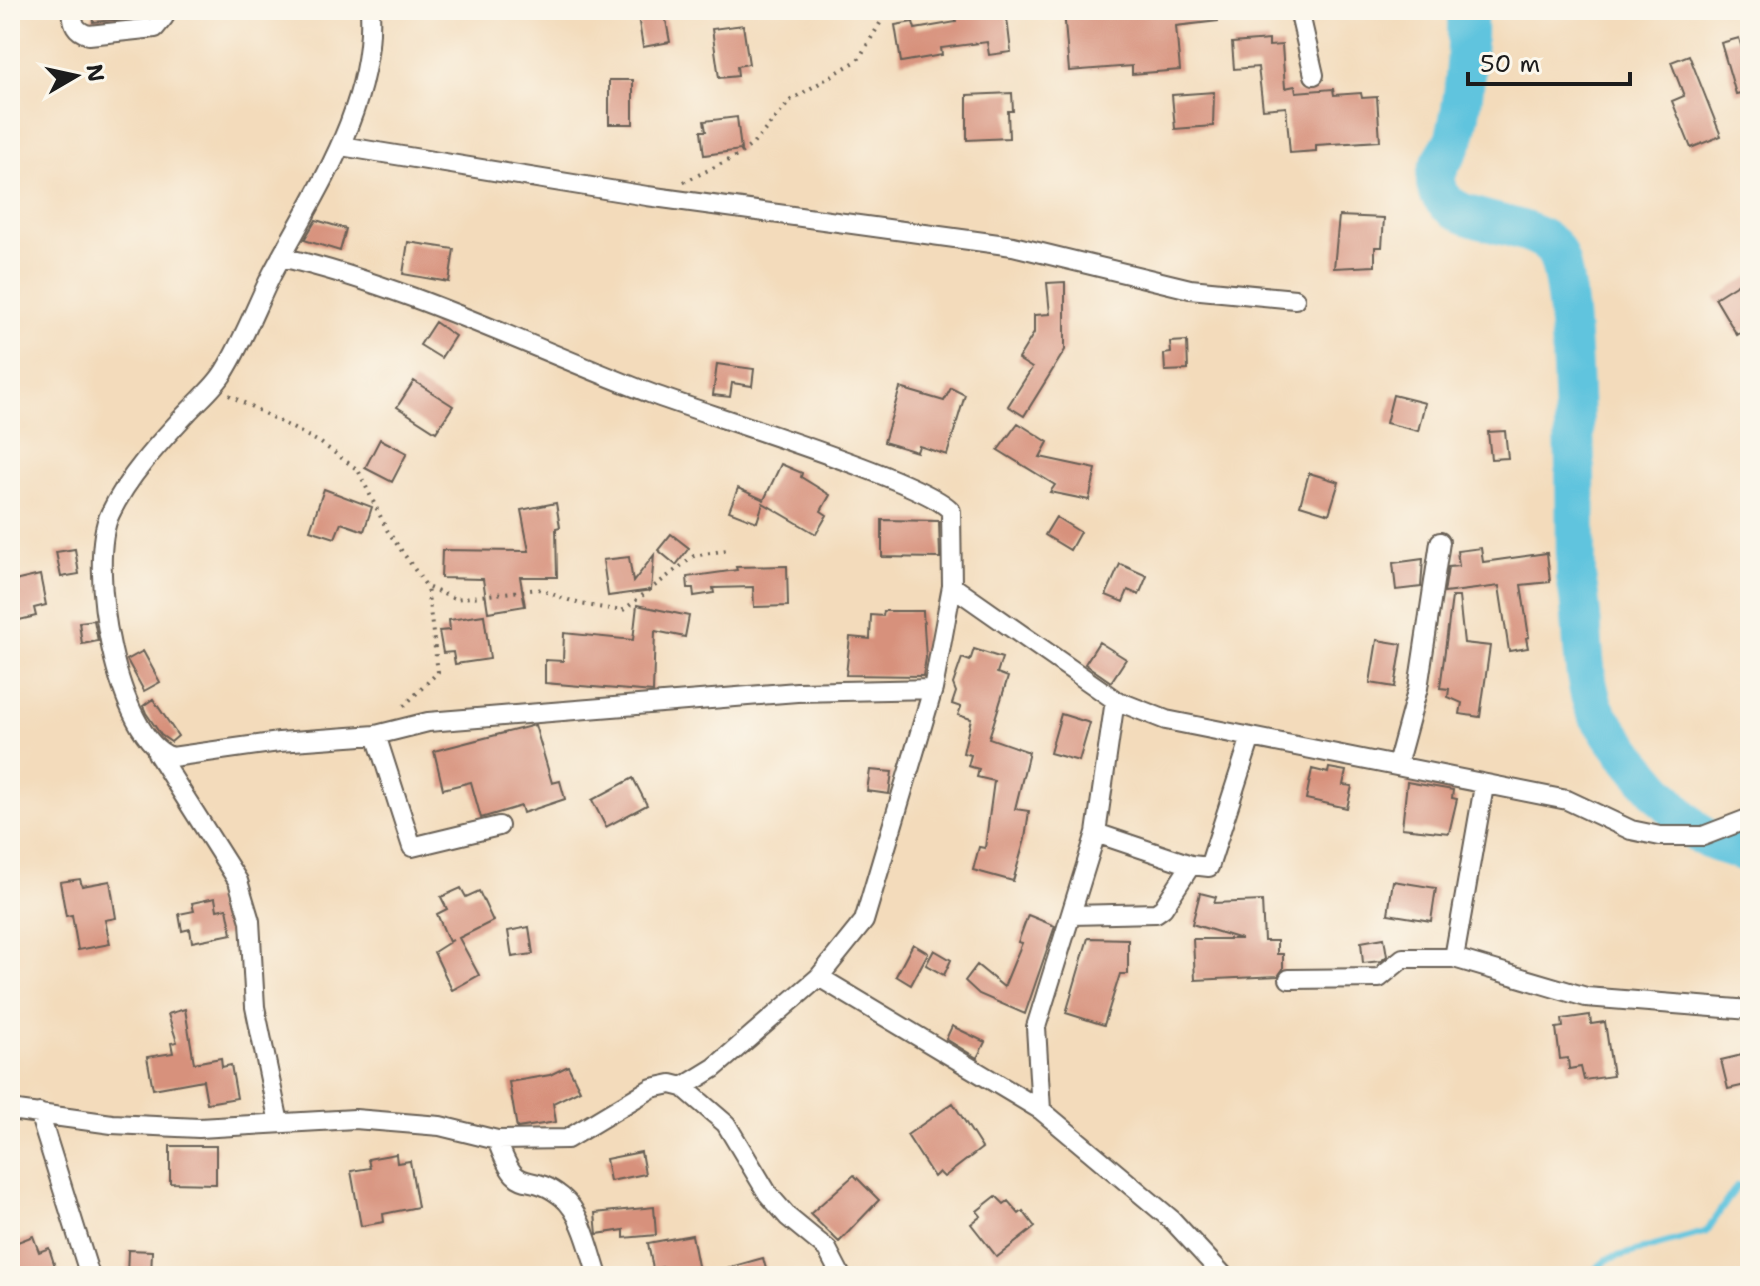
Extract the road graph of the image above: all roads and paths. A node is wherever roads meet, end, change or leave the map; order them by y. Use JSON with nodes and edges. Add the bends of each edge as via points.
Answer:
{"nodes":[{"id":1,"x":72,"y":10,"type":"edge"},
{"id":2,"x":163,"y":10,"type":"edge"},
{"id":3,"x":370,"y":10,"type":"edge"},
{"id":4,"x":888,"y":10,"type":"edge"},
{"id":5,"x":1299,"y":10,"type":"edge"},
{"id":6,"x":1314,"y":75,"type":"dead end"},
{"id":7,"x":341,"y":146,"type":"junction"},
{"id":8,"x":647,"y":196,"type":"junction"},
{"id":9,"x":281,"y":257,"type":"junction"},
{"id":10,"x":1295,"y":299,"type":"dead end"},
{"id":11,"x":212,"y":386,"type":"junction"},
{"id":12,"x":1440,"y":542,"type":"dead end"},
{"id":13,"x":727,"y":550,"type":"dead end"},
{"id":14,"x":952,"y":586,"type":"junction"},
{"id":15,"x":427,"y":587,"type":"junction"},
{"id":16,"x":933,"y":689,"type":"junction"},
{"id":17,"x":1115,"y":700,"type":"junction"},
{"id":18,"x":380,"y":734,"type":"junction"},
{"id":19,"x":1251,"y":737,"type":"junction"},
{"id":20,"x":157,"y":753,"type":"junction"},
{"id":21,"x":1397,"y":765,"type":"junction"},
{"id":22,"x":1484,"y":786,"type":"junction"},
{"id":23,"x":1750,"y":818,"type":"edge"},
{"id":24,"x":499,"y":826,"type":"dead end"},
{"id":25,"x":1096,"y":833,"type":"junction"},
{"id":26,"x":1191,"y":865,"type":"junction"},
{"id":27,"x":1072,"y":915,"type":"junction"},
{"id":28,"x":1454,"y":958,"type":"junction"},
{"id":29,"x":819,"y":977,"type":"junction"},
{"id":30,"x":1289,"y":979,"type":"dead end"},
{"id":31,"x":1750,"y":1010,"type":"edge"},
{"id":32,"x":683,"y":1087,"type":"junction"},
{"id":33,"x":10,"y":1110,"type":"edge"},
{"id":34,"x":1041,"y":1110,"type":"junction"},
{"id":35,"x":39,"y":1113,"type":"junction"},
{"id":36,"x":279,"y":1123,"type":"junction"},
{"id":37,"x":497,"y":1140,"type":"junction"},
{"id":38,"x":90,"y":1276,"type":"edge"},
{"id":39,"x":598,"y":1276,"type":"edge"},
{"id":40,"x":841,"y":1276,"type":"edge"},
{"id":41,"x":1224,"y":1276,"type":"edge"}],
"edges":[{"from":1,"to":2,"type":"street","via":[[73,24],[89,35],[155,28]]},
{"from":3,"to":7,"type":"street","via":[[362,87]]},
{"from":4,"to":8,"type":"path","via":[[858,60],[791,100],[753,144]]},
{"from":5,"to":6,"type":"street"},
{"from":7,"to":8,"type":"street"},
{"from":7,"to":9,"type":"street"},
{"from":8,"to":10,"type":"street","via":[[1013,246],[1190,289]]},
{"from":9,"to":11,"type":"street","via":[[224,374]]},
{"from":9,"to":14,"type":"street","via":[[331,269],[508,333],[652,394],[944,502],[953,519]]},
{"from":11,"to":15,"type":"path","via":[[321,443],[358,470],[387,530]]},
{"from":11,"to":20,"type":"street","via":[[150,452],[110,514],[102,541],[100,577],[113,660],[145,738]]},
{"from":12,"to":21,"type":"street","via":[[1418,688]]},
{"from":13,"to":15,"type":"path","via":[[694,556],[622,611],[538,589],[455,599]]},
{"from":14,"to":16,"type":"street"},
{"from":14,"to":17,"type":"street"},
{"from":15,"to":18,"type":"path","via":[[438,672]]},
{"from":16,"to":18,"type":"street","via":[[797,692],[616,706],[428,722]]},
{"from":16,"to":29,"type":"street","via":[[864,921]]},
{"from":17,"to":19,"type":"street","via":[[1166,720]]},
{"from":17,"to":25,"type":"street"},
{"from":18,"to":20,"type":"street","via":[[172,757]]},
{"from":18,"to":24,"type":"street","via":[[412,847]]},
{"from":19,"to":21,"type":"street"},
{"from":19,"to":26,"type":"street","via":[[1211,863]]},
{"from":20,"to":36,"type":"street","via":[[238,881],[250,921],[255,1007]]},
{"from":21,"to":22,"type":"street"},
{"from":22,"to":23,"type":"street","via":[[1567,800],[1631,830],[1660,836],[1703,836]]},
{"from":22,"to":28,"type":"street"},
{"from":25,"to":26,"type":"street"},
{"from":25,"to":27,"type":"street"},
{"from":26,"to":27,"type":"street","via":[[1156,913]]},
{"from":27,"to":34,"type":"street","via":[[1036,1027]]},
{"from":28,"to":30,"type":"street","via":[[1403,958],[1388,973],[1371,979]]},
{"from":28,"to":31,"type":"street","via":[[1586,997]]},
{"from":29,"to":32,"type":"street","via":[[714,1068]]},
{"from":29,"to":34,"type":"street"},
{"from":32,"to":37,"type":"street","via":[[652,1088],[567,1139]]},
{"from":32,"to":40,"type":"street","via":[[726,1124],[768,1194],[827,1249]]},
{"from":33,"to":35,"type":"street"},
{"from":34,"to":41,"type":"street","via":[[1172,1220]]},
{"from":35,"to":36,"type":"street","via":[[112,1124],[199,1128]]},
{"from":35,"to":38,"type":"street"},
{"from":36,"to":37,"type":"street","via":[[355,1119],[440,1126]]},
{"from":37,"to":39,"type":"street","via":[[512,1175],[551,1190],[572,1208]]}]}
